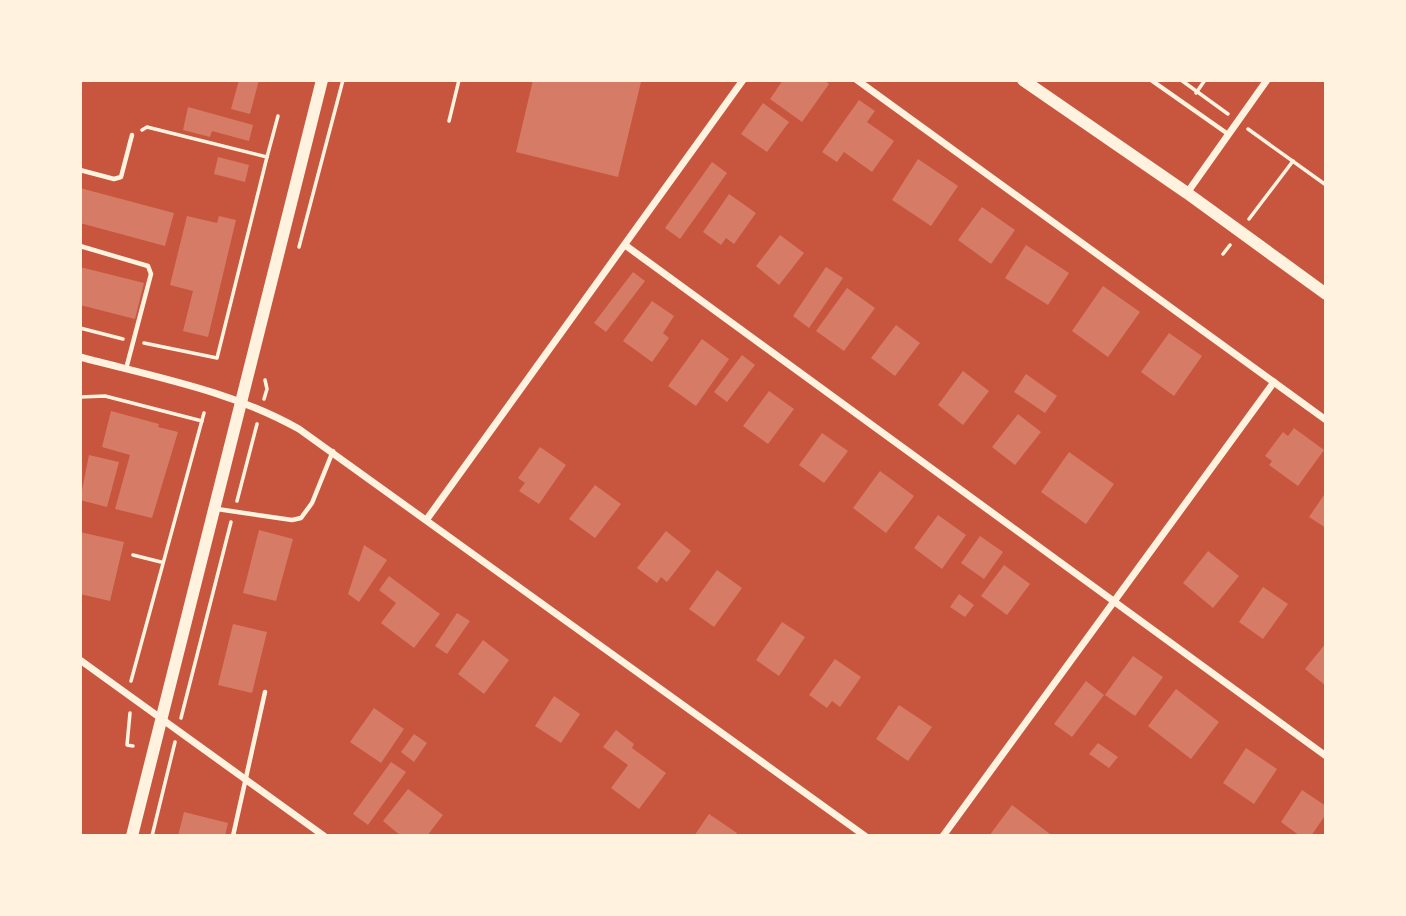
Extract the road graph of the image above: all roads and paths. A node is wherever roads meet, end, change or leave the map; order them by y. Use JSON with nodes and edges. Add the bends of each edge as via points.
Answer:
{"nodes":[{"id":1,"x":322,"y":80,"type":"edge"},
{"id":2,"x":342,"y":80,"type":"edge"},
{"id":3,"x":458,"y":80,"type":"edge"},
{"id":4,"x":743,"y":80,"type":"edge"},
{"id":5,"x":857,"y":80,"type":"edge"},
{"id":6,"x":1023,"y":80,"type":"edge"},
{"id":7,"x":1150,"y":80,"type":"edge"},
{"id":8,"x":1181,"y":80,"type":"edge"},
{"id":9,"x":1205,"y":80,"type":"edge"},
{"id":10,"x":1267,"y":80,"type":"edge"},
{"id":11,"x":1197,"y":92,"type":"junction"},
{"id":12,"x":1186,"y":106,"type":"junction"},
{"id":13,"x":278,"y":116,"type":"dead end"},
{"id":14,"x":449,"y":121,"type":"dead end"},
{"id":15,"x":1238,"y":121,"type":"junction"},
{"id":16,"x":1228,"y":134,"type":"junction"},
{"id":17,"x":132,"y":135,"type":"joint"},
{"id":18,"x":267,"y":156,"type":"junction"},
{"id":19,"x":1293,"y":161,"type":"junction"},
{"id":20,"x":80,"y":170,"type":"edge"},
{"id":21,"x":1325,"y":185,"type":"edge"},
{"id":22,"x":1187,"y":193,"type":"junction"},
{"id":23,"x":1239,"y":231,"type":"junction"},
{"id":24,"x":625,"y":245,"type":"junction"},
{"id":25,"x":80,"y":246,"type":"edge"},
{"id":26,"x":298,"y":253,"type":"dead end"},
{"id":27,"x":1223,"y":254,"type":"dead end"},
{"id":28,"x":1325,"y":294,"type":"edge"},
{"id":29,"x":80,"y":328,"type":"edge"},
{"id":30,"x":134,"y":341,"type":"junction"},
{"id":31,"x":80,"y":357,"type":"edge"},
{"id":32,"x":125,"y":369,"type":"junction"},
{"id":33,"x":267,"y":370,"type":"dead end"},
{"id":34,"x":1274,"y":382,"type":"junction"},
{"id":35,"x":80,"y":397,"type":"edge"},
{"id":36,"x":239,"y":401,"type":"junction"},
{"id":37,"x":261,"y":409,"type":"junction"},
{"id":38,"x":204,"y":413,"type":"dead end"},
{"id":39,"x":1325,"y":420,"type":"edge"},
{"id":40,"x":202,"y":421,"type":"junction"},
{"id":41,"x":333,"y":451,"type":"junction"},
{"id":42,"x":213,"y":508,"type":"junction"},
{"id":43,"x":234,"y":511,"type":"junction"},
{"id":44,"x":427,"y":519,"type":"junction"},
{"id":45,"x":133,"y":555,"type":"dead end"},
{"id":46,"x":162,"y":562,"type":"junction"},
{"id":47,"x":1111,"y":602,"type":"junction"},
{"id":48,"x":80,"y":660,"type":"edge"},
{"id":49,"x":265,"y":692,"type":"dead end"},
{"id":50,"x":130,"y":696,"type":"junction"},
{"id":51,"x":162,"y":719,"type":"junction"},
{"id":52,"x":178,"y":731,"type":"junction"},
{"id":53,"x":133,"y":746,"type":"dead end"},
{"id":54,"x":1325,"y":756,"type":"edge"},
{"id":55,"x":246,"y":778,"type":"junction"},
{"id":56,"x":131,"y":835,"type":"edge"},
{"id":57,"x":152,"y":835,"type":"edge"},
{"id":58,"x":233,"y":835,"type":"edge"},
{"id":59,"x":324,"y":835,"type":"edge"},
{"id":60,"x":866,"y":835,"type":"edge"},
{"id":61,"x":943,"y":835,"type":"edge"}],
"edges":[{"from":1,"to":36,"type":"street"},
{"from":2,"to":26,"type":"path"},
{"from":3,"to":14,"type":"path"},
{"from":4,"to":24,"type":"street"},
{"from":5,"to":34,"type":"street"},
{"from":6,"to":22,"type":"street"},
{"from":7,"to":12,"type":"lane"},
{"from":8,"to":11,"type":"path"},
{"from":9,"to":11,"type":"path"},
{"from":10,"to":15,"type":"street"},
{"from":11,"to":12,"type":"path"},
{"from":11,"to":15,"type":"path"},
{"from":12,"to":16,"type":"lane"},
{"from":13,"to":18,"type":"path"},
{"from":15,"to":16,"type":"street"},
{"from":15,"to":19,"type":"path"},
{"from":16,"to":22,"type":"street"},
{"from":17,"to":18,"type":"path","via":[[147,127]]},
{"from":17,"to":20,"type":"lane","via":[[121,177]]},
{"from":18,"to":30,"type":"path","via":[[217,358]]},
{"from":19,"to":21,"type":"path"},
{"from":19,"to":23,"type":"path"},
{"from":22,"to":23,"type":"street"},
{"from":23,"to":27,"type":"path"},
{"from":23,"to":28,"type":"street"},
{"from":24,"to":44,"type":"street"},
{"from":24,"to":47,"type":"street"},
{"from":25,"to":30,"type":"lane","via":[[148,266],[151,274]]},
{"from":29,"to":30,"type":"path"},
{"from":30,"to":32,"type":"lane"},
{"from":31,"to":32,"type":"street"},
{"from":32,"to":36,"type":"street"},
{"from":33,"to":37,"type":"path"},
{"from":34,"to":39,"type":"street"},
{"from":34,"to":47,"type":"street"},
{"from":35,"to":40,"type":"path","via":[[105,396]]},
{"from":36,"to":37,"type":"street"},
{"from":36,"to":42,"type":"street"},
{"from":37,"to":41,"type":"street"},
{"from":37,"to":43,"type":"path"},
{"from":38,"to":40,"type":"path"},
{"from":40,"to":46,"type":"path"},
{"from":41,"to":43,"type":"lane","via":[[301,518]]},
{"from":41,"to":44,"type":"street"},
{"from":42,"to":43,"type":"lane"},
{"from":42,"to":51,"type":"street"},
{"from":43,"to":52,"type":"path"},
{"from":44,"to":60,"type":"street"},
{"from":45,"to":46,"type":"path"},
{"from":46,"to":50,"type":"path"},
{"from":47,"to":54,"type":"street"},
{"from":47,"to":61,"type":"street"},
{"from":48,"to":50,"type":"street"},
{"from":49,"to":55,"type":"lane"},
{"from":50,"to":51,"type":"street"},
{"from":50,"to":53,"type":"path","via":[[127,745]]},
{"from":51,"to":52,"type":"street"},
{"from":51,"to":56,"type":"street"},
{"from":52,"to":55,"type":"street"},
{"from":52,"to":57,"type":"path"},
{"from":55,"to":58,"type":"lane"},
{"from":55,"to":59,"type":"street"}]}
